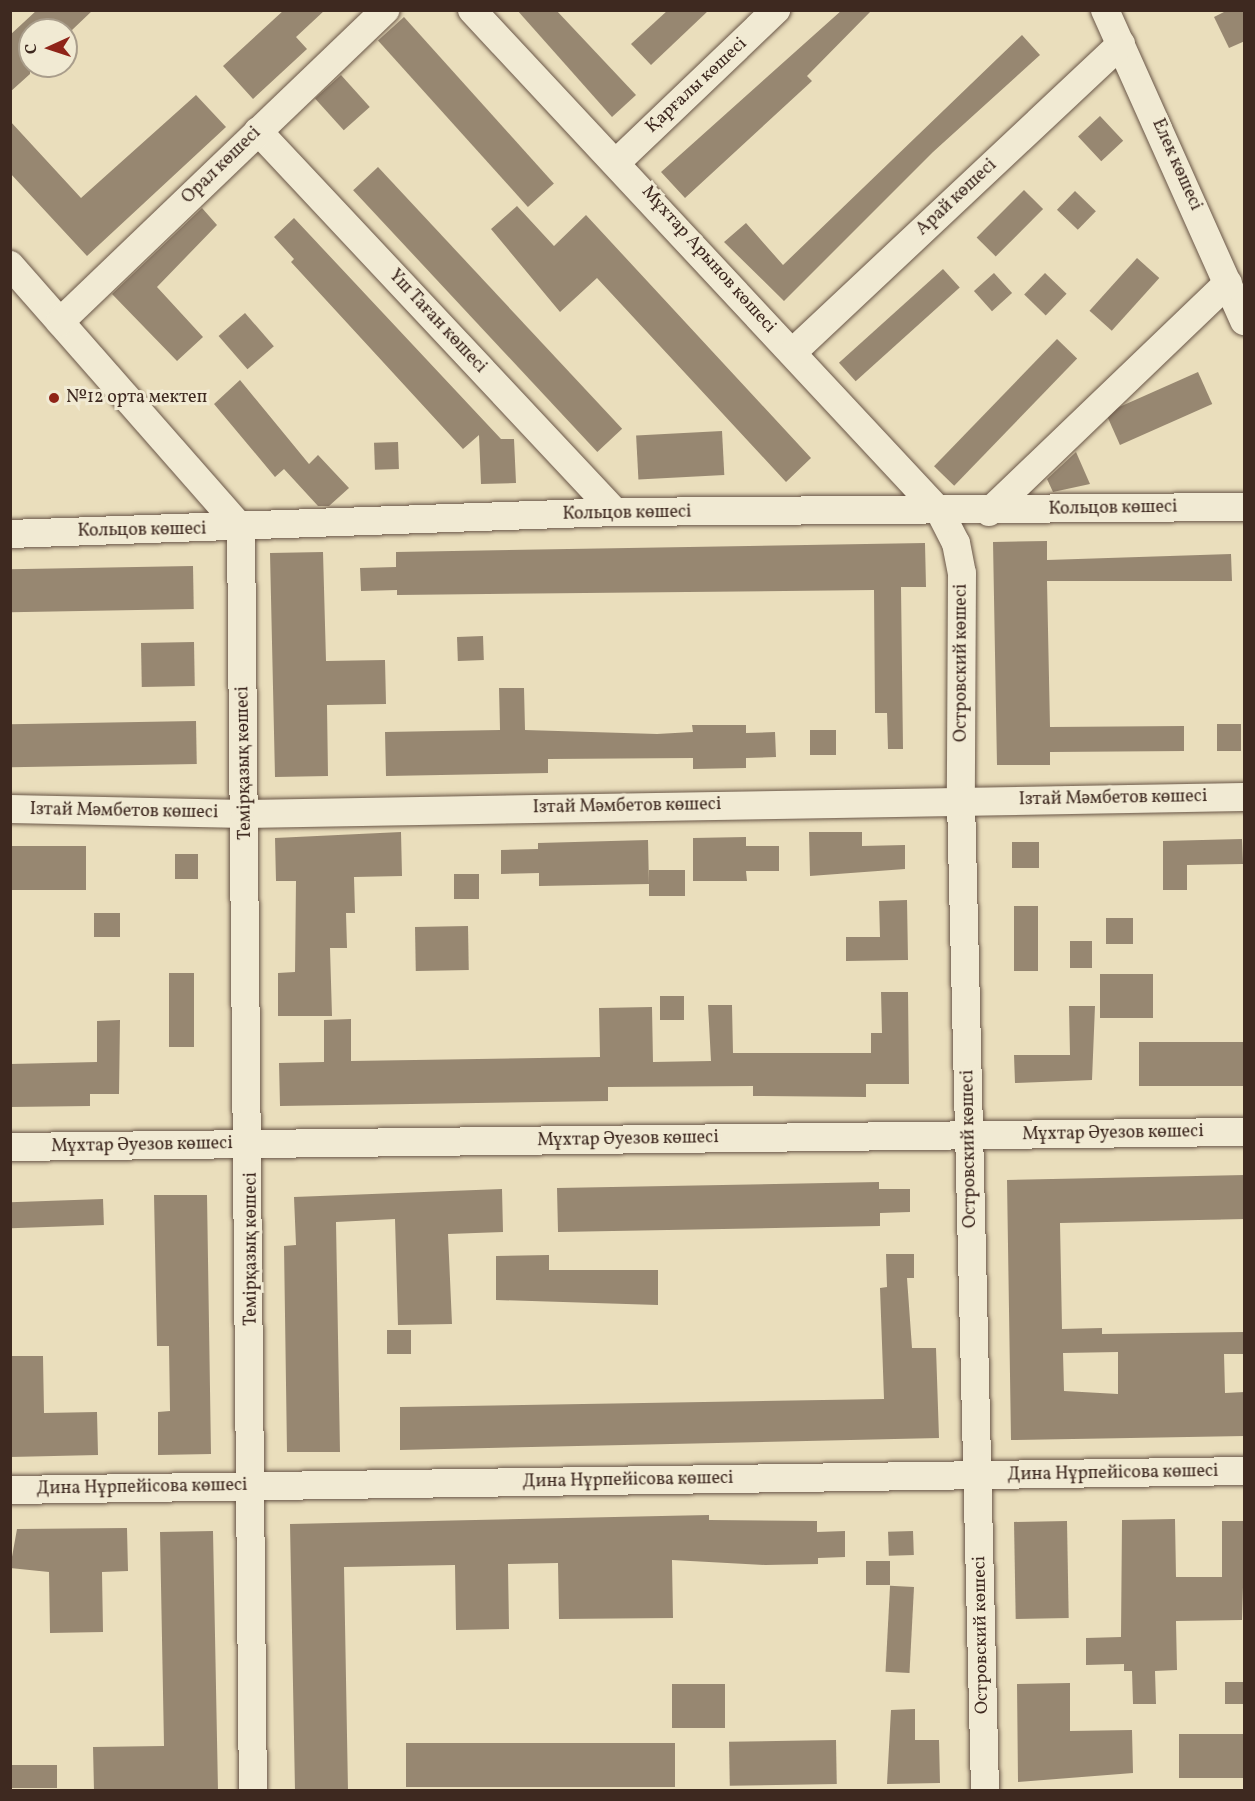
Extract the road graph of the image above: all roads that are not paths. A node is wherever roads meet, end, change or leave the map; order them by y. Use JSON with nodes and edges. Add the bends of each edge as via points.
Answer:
{"nodes":[{"id":1,"x":385,"y":10,"type":"edge"},
{"id":2,"x":472,"y":10,"type":"edge"},
{"id":3,"x":776,"y":10,"type":"edge"},
{"id":4,"x":1105,"y":10,"type":"edge"},
{"id":5,"x":1121,"y":44,"type":"junction"},
{"id":6,"x":258,"y":131,"type":"junction"},
{"id":7,"x":618,"y":161,"type":"junction"},
{"id":8,"x":10,"y":265,"type":"edge"},
{"id":9,"x":1228,"y":283,"type":"junction"},
{"id":10,"x":1245,"y":321,"type":"edge"},
{"id":11,"x":60,"y":322,"type":"junction"},
{"id":12,"x":793,"y":352,"type":"junction"},
{"id":13,"x":1245,"y":507,"type":"edge"},
{"id":14,"x":615,"y":512,"type":"junction"},
{"id":15,"x":940,"y":512,"type":"junction"},
{"id":16,"x":989,"y":512,"type":"junction"},
{"id":17,"x":241,"y":528,"type":"junction"},
{"id":18,"x":10,"y":534,"type":"edge"},
{"id":19,"x":1245,"y":797,"type":"edge"},
{"id":20,"x":961,"y":801,"type":"junction"},
{"id":21,"x":10,"y":809,"type":"edge"},
{"id":22,"x":245,"y":814,"type":"junction"},
{"id":23,"x":1245,"y":1132,"type":"edge"},
{"id":24,"x":970,"y":1136,"type":"junction"},
{"id":25,"x":251,"y":1145,"type":"junction"},
{"id":26,"x":10,"y":1148,"type":"edge"},
{"id":27,"x":1245,"y":1472,"type":"edge"},
{"id":28,"x":978,"y":1476,"type":"junction"},
{"id":29,"x":253,"y":1486,"type":"junction"},
{"id":30,"x":10,"y":1490,"type":"edge"},
{"id":31,"x":253,"y":1791,"type":"edge"},
{"id":32,"x":985,"y":1791,"type":"edge"}],
"edges":[{"from":1,"to":6,"type":"street","name":"Орал көшесі"},
{"from":2,"to":7,"type":"street","name":"Мұхтар Арынов көшесі"},
{"from":3,"to":7,"type":"street","name":"Қарғалы көшесі"},
{"from":4,"to":5,"type":"street","name":"Елек көшесі"},
{"from":5,"to":9,"type":"street","name":"Елек көшесі"},
{"from":5,"to":12,"type":"street","name":"Арай көшесі"},
{"from":6,"to":11,"type":"street","name":"Орал көшесі"},
{"from":6,"to":14,"type":"street","name":"Үш Таған көшесі"},
{"from":7,"to":12,"type":"street","name":"Мұхтар Арынов көшесі"},
{"from":8,"to":11,"type":"street"},
{"from":9,"to":10,"type":"street","name":"Елек көшесі"},
{"from":9,"to":16,"type":"street"},
{"from":11,"to":17,"type":"street"},
{"from":12,"to":15,"type":"street","name":"Мұхтар Арынов көшесі"},
{"from":13,"to":16,"type":"street","name":"Кольцов көшесі"},
{"from":14,"to":15,"type":"street","name":"Кольцов көшесі"},
{"from":14,"to":17,"type":"street","name":"Кольцов көшесі"},
{"from":15,"to":16,"type":"street","name":"Кольцов көшесі"},
{"from":15,"to":20,"type":"street","name":"Островский көшесі","via":[[963,573]]},
{"from":17,"to":18,"type":"street","name":"Кольцов көшесі"},
{"from":17,"to":22,"type":"street","name":"Темірқазық көшесі"},
{"from":19,"to":20,"type":"street","name":"Ізтай Мәмбетов көшесі"},
{"from":20,"to":22,"type":"street","name":"Ізтай Мәмбетов көшесі"},
{"from":20,"to":24,"type":"street","name":"Островский көшесі"},
{"from":21,"to":22,"type":"street","name":"Ізтай Мәмбетов көшесі"},
{"from":22,"to":25,"type":"street","name":"Темірқазық көшесі"},
{"from":23,"to":24,"type":"street","name":"Мұхтар Әуезов көшесі"},
{"from":24,"to":25,"type":"street","name":"Мұхтар Әуезов көшесі"},
{"from":24,"to":28,"type":"street","name":"Островский көшесі"},
{"from":25,"to":26,"type":"street","name":"Мұхтар Әуезов көшесі"},
{"from":25,"to":29,"type":"street","name":"Темірқазық көшесі"},
{"from":27,"to":28,"type":"street","name":"Дина Нұрпейісова көшесі"},
{"from":28,"to":29,"type":"street","name":"Дина Нұрпейісова көшесі"},
{"from":28,"to":32,"type":"street","name":"Островский көшесі"},
{"from":29,"to":30,"type":"street","name":"Дина Нұрпейісова көшесі"},
{"from":29,"to":31,"type":"street","name":"Темірқазық көшесі"}]}
